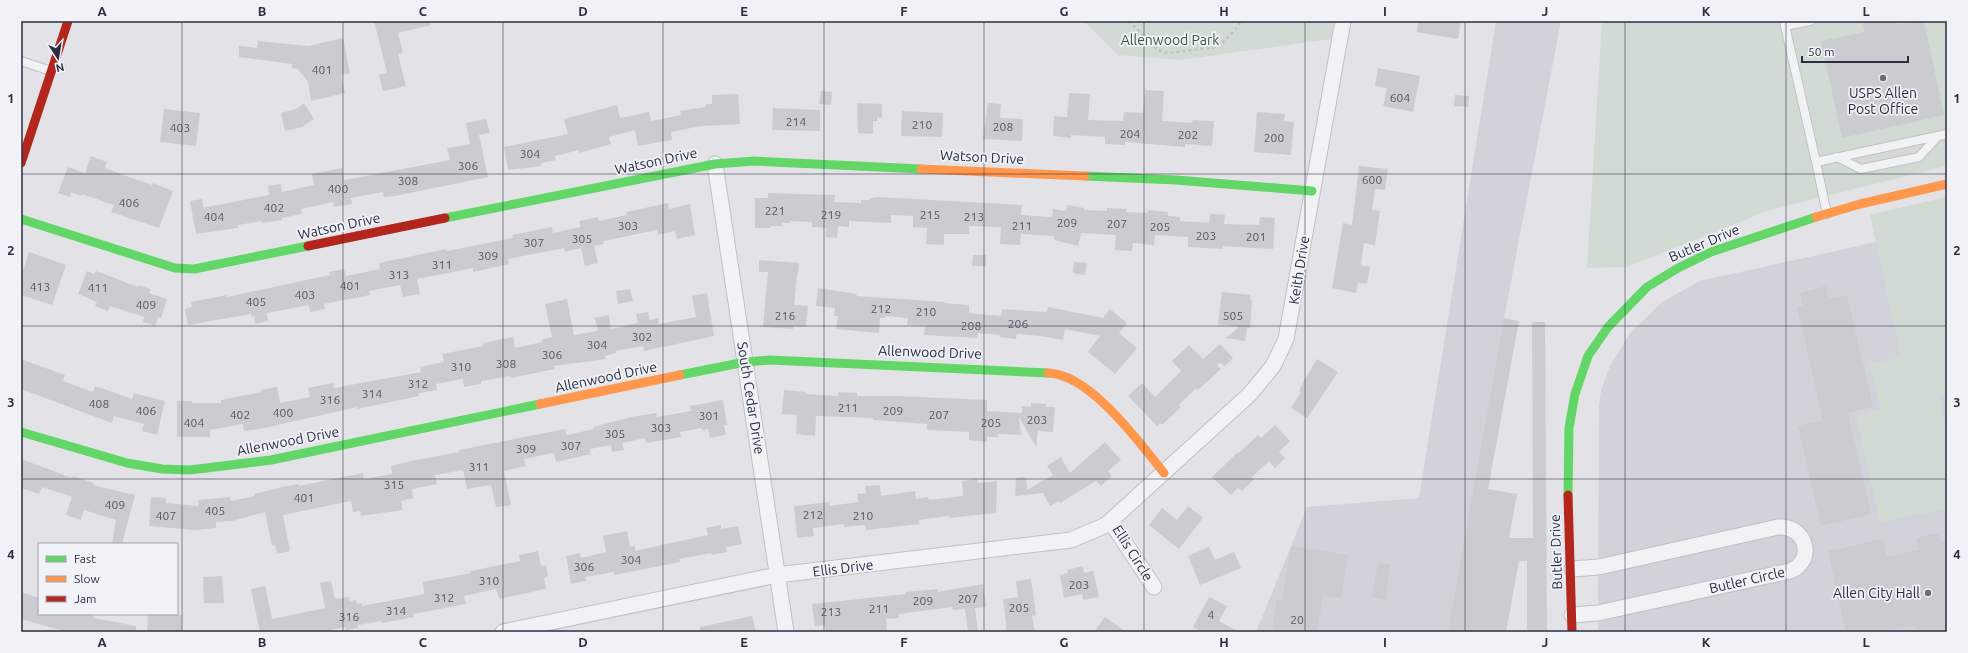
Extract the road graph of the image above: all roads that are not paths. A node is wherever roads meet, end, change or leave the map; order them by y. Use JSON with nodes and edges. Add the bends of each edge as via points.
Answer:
{"nodes":[{"id":1,"x":68,"y":21,"type":"edge"},
{"id":2,"x":1343,"y":21,"type":"edge"},
{"id":3,"x":1810,"y":21,"type":"edge"},
{"id":4,"x":1784,"y":24,"type":"edge"},
{"id":5,"x":21,"y":61,"type":"edge"},
{"id":6,"x":52,"y":71,"type":"junction"},
{"id":7,"x":1947,"y":134,"type":"edge"},
{"id":8,"x":1938,"y":136,"type":"junction"},
{"id":9,"x":23,"y":154,"type":"edge"},
{"id":10,"x":1837,"y":157,"type":"junction"},
{"id":11,"x":1816,"y":162,"type":"junction"},
{"id":12,"x":715,"y":164,"type":"junction"},
{"id":13,"x":1947,"y":184,"type":"edge"},
{"id":14,"x":1312,"y":191,"type":"junction"},
{"id":15,"x":1827,"y":214,"type":"junction"},
{"id":16,"x":21,"y":219,"type":"edge"},
{"id":17,"x":745,"y":362,"type":"junction"},
{"id":18,"x":21,"y":432,"type":"edge"},
{"id":19,"x":1164,"y":473,"type":"junction"},
{"id":20,"x":1112,"y":519,"type":"junction"},
{"id":21,"x":1572,"y":569,"type":"junction"},
{"id":22,"x":777,"y":575,"type":"junction"},
{"id":23,"x":1154,"y":587,"type":"dead end"},
{"id":24,"x":1572,"y":615,"type":"junction"},
{"id":25,"x":502,"y":632,"type":"edge"},
{"id":26,"x":786,"y":632,"type":"edge"},
{"id":27,"x":1572,"y":632,"type":"edge"}],
"edges":[{"from":1,"to":6,"type":"street"},
{"from":2,"to":14,"type":"street","name":"Keith Drive"},
{"from":3,"to":4,"type":"lane"},
{"from":4,"to":11,"type":"lane"},
{"from":5,"to":6,"type":"lane"},
{"from":6,"to":9,"type":"street"},
{"from":7,"to":8,"type":"lane"},
{"from":8,"to":10,"type":"lane"},
{"from":8,"to":10,"type":"lane","via":[[1919,157],[1861,170]]},
{"from":10,"to":11,"type":"lane"},
{"from":11,"to":15,"type":"lane"},
{"from":12,"to":14,"type":"street","name":"Watson Drive","via":[[754,161],[1176,180]]},
{"from":12,"to":16,"type":"street","name":"Watson Drive","via":[[194,269],[175,268]]},
{"from":12,"to":17,"type":"street","name":"South Cedar Drive"},
{"from":13,"to":15,"type":"street","name":"Butler Drive"},
{"from":14,"to":19,"type":"street","name":"Keith Drive","via":[[1291,320],[1286,339],[1273,366],[1250,394]]},
{"from":15,"to":21,"type":"street","name":"Butler Drive","via":[[1711,252],[1678,268],[1647,287],[1608,327],[1588,356],[1575,394],[1569,428]]},
{"from":17,"to":18,"type":"street","name":"Allenwood Drive","via":[[271,460],[206,470],[163,470],[131,464]]},
{"from":17,"to":19,"type":"street","name":"Allenwood Drive","via":[[770,360],[1058,373],[1096,398],[1124,425]]},
{"from":17,"to":22,"type":"street","name":"South Cedar Drive"},
{"from":19,"to":20,"type":"street","name":"Ellis Drive"},
{"from":20,"to":22,"type":"street","name":"Ellis Drive","via":[[1106,525],[1071,540]]},
{"from":20,"to":23,"type":"street","name":"Ellis Circle","via":[[1115,528]]},
{"from":21,"to":24,"type":"street","name":"Butler Drive"},
{"from":21,"to":24,"type":"street","name":"Butler Circle","via":[[1599,567],[1778,527],[1789,527],[1794,530],[1801,537],[1805,549],[1805,557],[1801,563],[1790,571],[1598,614]]},
{"from":22,"to":25,"type":"street","name":"Ellis Drive"},
{"from":22,"to":26,"type":"street","name":"South Cedar Drive"},
{"from":24,"to":27,"type":"street","name":"Butler Drive"}]}
